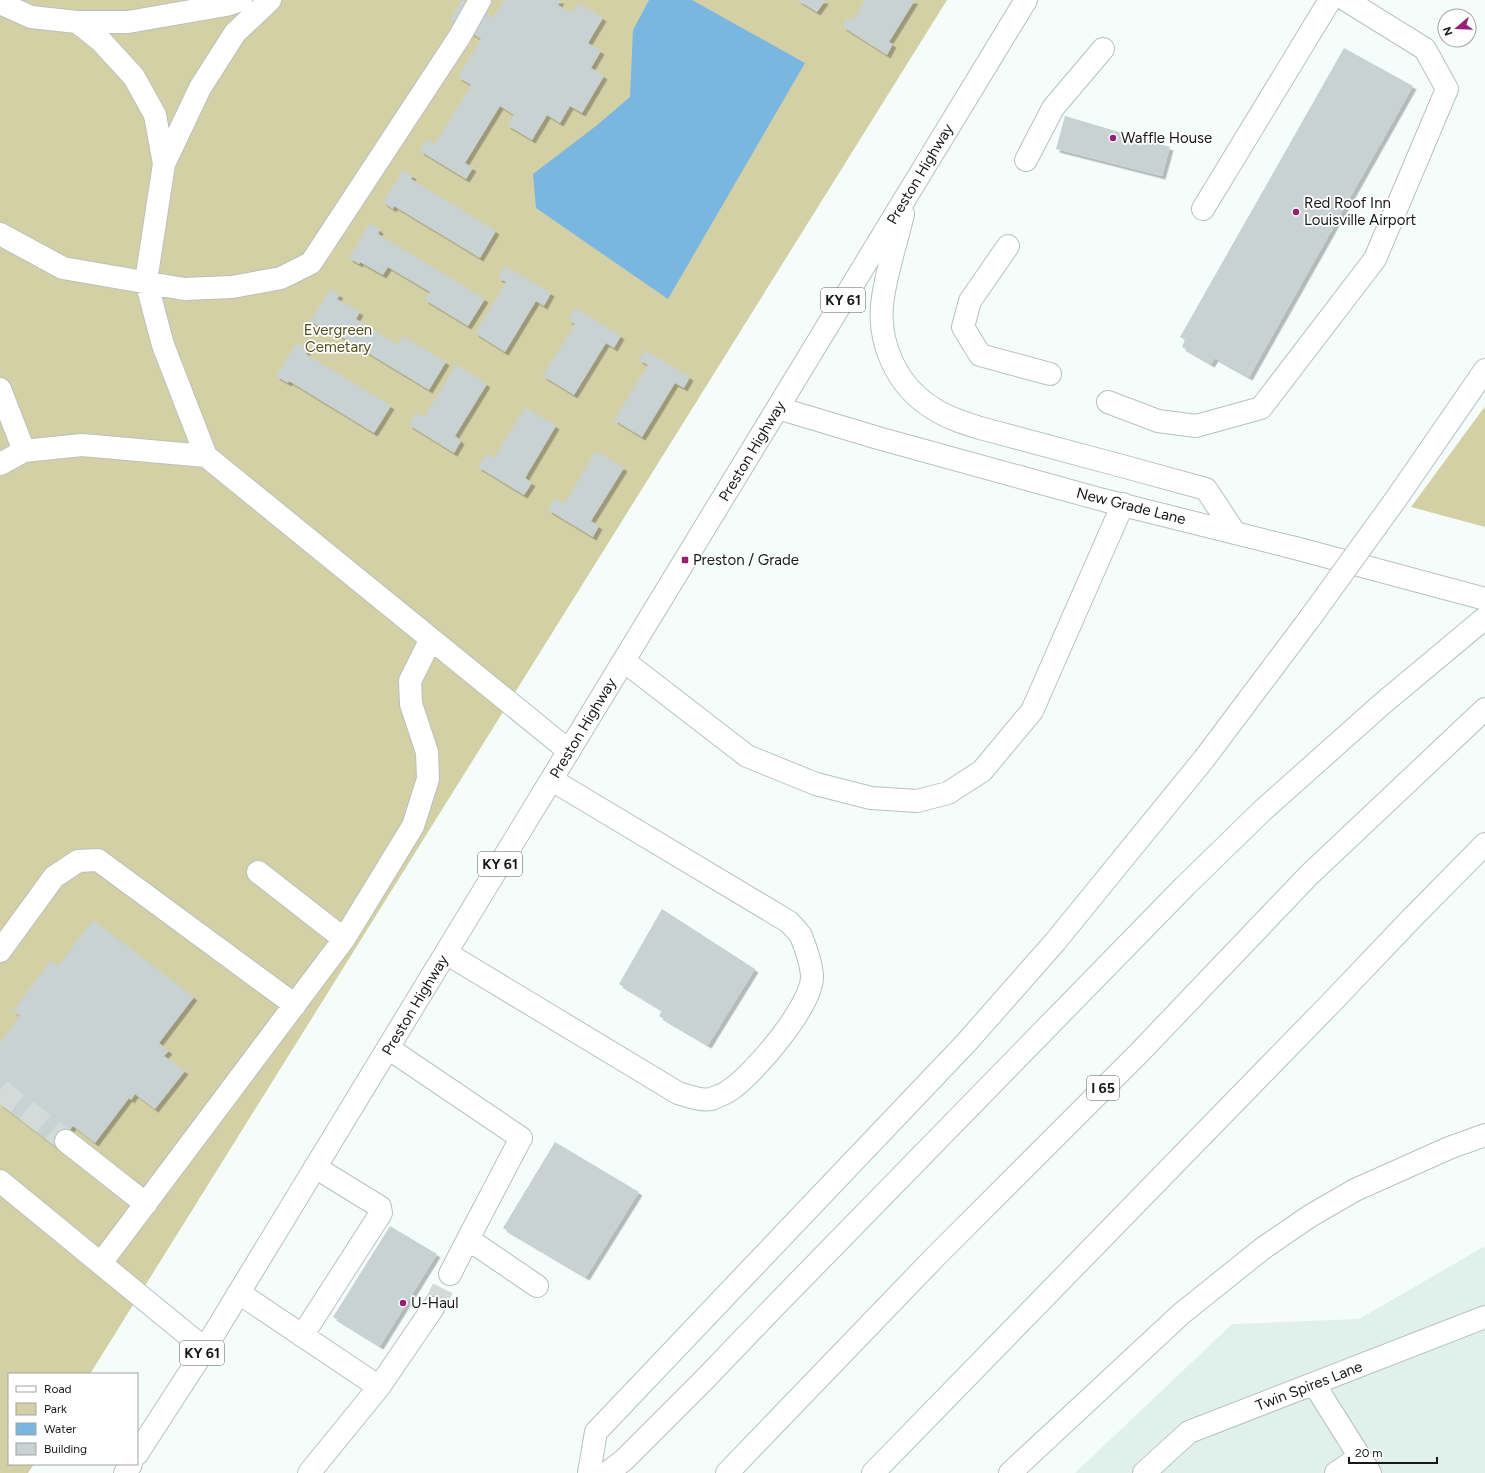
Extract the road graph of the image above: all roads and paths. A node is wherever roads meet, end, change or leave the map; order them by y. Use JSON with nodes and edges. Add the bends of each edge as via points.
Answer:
{"nodes":[{"id":1,"x":241,"y":0,"type":"edge"},
{"id":2,"x":270,"y":0,"type":"edge"},
{"id":3,"x":480,"y":0,"type":"edge"},
{"id":4,"x":1026,"y":0,"type":"edge"},
{"id":5,"x":1330,"y":0,"type":"edge"},
{"id":6,"x":1346,"y":0,"type":"edge"},
{"id":7,"x":0,"y":3,"type":"edge"},
{"id":8,"x":77,"y":22,"type":"junction"},
{"id":9,"x":1102,"y":49,"type":"dead end"},
{"id":10,"x":1026,"y":160,"type":"dead end"},
{"id":11,"x":164,"y":164,"type":"junction"},
{"id":12,"x":909,"y":192,"type":"junction"},
{"id":13,"x":1203,"y":209,"type":"dead end"},
{"id":14,"x":0,"y":234,"type":"edge"},
{"id":15,"x":1008,"y":246,"type":"dead end"},
{"id":16,"x":146,"y":281,"type":"junction"},
{"id":17,"x":1485,"y":370,"type":"edge"},
{"id":18,"x":1050,"y":374,"type":"dead end"},
{"id":19,"x":0,"y":389,"type":"edge"},
{"id":20,"x":1108,"y":402,"type":"dead end"},
{"id":21,"x":778,"y":408,"type":"junction"},
{"id":22,"x":24,"y":451,"type":"junction"},
{"id":23,"x":206,"y":456,"type":"junction"},
{"id":24,"x":0,"y":464,"type":"edge"},
{"id":25,"x":1123,"y":504,"type":"junction"},
{"id":26,"x":1235,"y":533,"type":"junction"},
{"id":27,"x":1485,"y":599,"type":"edge"},
{"id":28,"x":1485,"y":618,"type":"edge"},
{"id":29,"x":431,"y":638,"type":"junction"},
{"id":30,"x":624,"y":661,"type":"junction"},
{"id":31,"x":1485,"y":709,"type":"edge"},
{"id":32,"x":569,"y":751,"type":"junction"},
{"id":33,"x":552,"y":780,"type":"junction"},
{"id":34,"x":1485,"y":844,"type":"edge"},
{"id":35,"x":258,"y":872,"type":"dead end"},
{"id":36,"x":344,"y":939,"type":"junction"},
{"id":37,"x":0,"y":951,"type":"edge"},
{"id":38,"x":446,"y":953,"type":"junction"},
{"id":39,"x":295,"y":1005,"type":"junction"},
{"id":40,"x":388,"y":1048,"type":"junction"},
{"id":41,"x":1485,"y":1135,"type":"edge"},
{"id":42,"x":66,"y":1141,"type":"tunnel mouth"},
{"id":43,"x":316,"y":1167,"type":"junction"},
{"id":44,"x":0,"y":1181,"type":"edge"},
{"id":45,"x":146,"y":1204,"type":"junction"},
{"id":46,"x":468,"y":1239,"type":"junction"},
{"id":47,"x":101,"y":1263,"type":"junction"},
{"id":48,"x":450,"y":1274,"type":"tunnel mouth"},
{"id":49,"x":537,"y":1286,"type":"dead end"},
{"id":50,"x":239,"y":1293,"type":"junction"},
{"id":51,"x":433,"y":1308,"type":"tunnel mouth"},
{"id":52,"x":1485,"y":1317,"type":"edge"},
{"id":53,"x":302,"y":1336,"type":"junction"},
{"id":54,"x":205,"y":1349,"type":"junction"},
{"id":55,"x":1314,"y":1384,"type":"junction"},
{"id":56,"x":379,"y":1387,"type":"junction"},
{"id":57,"x":138,"y":1452,"type":"edge"},
{"id":58,"x":1365,"y":1465,"type":"edge"},
{"id":59,"x":309,"y":1473,"type":"edge"},
{"id":60,"x":589,"y":1473,"type":"edge"},
{"id":61,"x":607,"y":1473,"type":"edge"},
{"id":62,"x":727,"y":1473,"type":"edge"},
{"id":63,"x":873,"y":1473,"type":"edge"},
{"id":64,"x":1010,"y":1473,"type":"edge"},
{"id":65,"x":1144,"y":1473,"type":"edge"},
{"id":66,"x":1336,"y":1473,"type":"edge"}],
"edges":[{"from":1,"to":8,"type":"main road","via":[[226,5],[128,22]]},
{"from":2,"to":11,"type":"main road","via":[[234,33],[200,88]]},
{"from":3,"to":16,"type":"main road","via":[[460,36],[311,263],[280,278],[232,287],[184,289]]},
{"from":4,"to":12,"type":"main road","name":"Preston Highway","number":"KY 61"},
{"from":5,"to":13,"type":"main road"},
{"from":6,"to":20,"type":"main road","via":[[1425,49],[1447,89],[1375,259],[1261,408],[1196,426],[1158,421]]},
{"from":7,"to":8,"type":"main road","via":[[31,17]]},
{"from":8,"to":11,"type":"main road","via":[[102,42],[134,77],[155,115]]},
{"from":9,"to":10,"type":"main road","via":[[1052,108]]},
{"from":11,"to":16,"type":"main road"},
{"from":12,"to":21,"type":"main road","name":"Preston Highway","number":"KY 61"},
{"from":12,"to":26,"type":"main road","via":[[882,307],[882,328],[886,347],[907,386],[935,410],[980,428],[1206,489]]},
{"from":14,"to":16,"type":"main road","via":[[63,268]]},
{"from":15,"to":18,"type":"main road","via":[[970,301],[963,327],[980,355]]},
{"from":16,"to":23,"type":"main road","via":[[163,345]]},
{"from":17,"to":60,"type":"main road","bridge":true,"via":[[1396,499],[1204,759],[1055,942],[960,1049],[596,1432]]},
{"from":19,"to":22,"type":"main road"},
{"from":21,"to":25,"type":"main road","name":"New Grade Lane","via":[[878,438]]},
{"from":21,"to":30,"type":"main road","name":"Preston Highway","number":"KY 61"},
{"from":22,"to":23,"type":"main road","via":[[82,445]]},
{"from":22,"to":24,"type":"main road"},
{"from":23,"to":29,"type":"main road"},
{"from":25,"to":26,"type":"main road","name":"New Grade Lane"},
{"from":25,"to":30,"type":"main road","via":[[1032,711],[982,771],[948,792],[917,801],[871,798],[802,779],[747,756]]},
{"from":26,"to":27,"type":"main road","name":"New Grade Lane"},
{"from":28,"to":61,"type":"main road","via":[[1263,810],[1185,886],[699,1385],[624,1460]]},
{"from":29,"to":32,"type":"main road"},
{"from":29,"to":36,"type":"main road","via":[[410,681],[411,704],[427,752],[428,779],[413,826]]},
{"from":30,"to":32,"type":"main road","name":"Preston Highway","number":"KY 61"},
{"from":31,"to":62,"type":"main road","number":"I 65","via":[[1309,875],[1140,1052],[935,1257]]},
{"from":32,"to":33,"type":"main road","name":"Preston Highway","number":"KY 61"},
{"from":33,"to":38,"type":"main road","name":"Preston Highway","number":"KY 61"},
{"from":33,"to":38,"type":"main road","via":[[789,922],[800,936],[812,976],[808,992],[798,1012],[780,1039],[730,1091],[710,1099],[694,1098],[678,1093]]},
{"from":34,"to":63,"type":"main road"},
{"from":35,"to":36,"type":"main road"},
{"from":36,"to":39,"type":"main road"},
{"from":37,"to":39,"type":"main road","via":[[54,877],[78,862],[98,860]]},
{"from":38,"to":40,"type":"main road","name":"Preston Highway","number":"KY 61"},
{"from":39,"to":45,"type":"main road"},
{"from":40,"to":43,"type":"main road","name":"Preston Highway","number":"KY 61"},
{"from":40,"to":46,"type":"main road","via":[[521,1138]]},
{"from":41,"to":64,"type":"main road","via":[[1449,1148],[1355,1190],[1310,1216],[1262,1249],[1181,1314]]},
{"from":42,"to":45,"type":"main road"},
{"from":43,"to":50,"type":"main road","name":"Preston Highway","number":"KY 61"},
{"from":43,"to":53,"type":"main road","via":[[380,1207],[381,1214]]},
{"from":44,"to":47,"type":"main road"},
{"from":45,"to":47,"type":"main road"},
{"from":46,"to":48,"type":"main road"},
{"from":46,"to":49,"type":"main road"},
{"from":47,"to":54,"type":"main road"},
{"from":50,"to":53,"type":"main road"},
{"from":50,"to":54,"type":"main road","name":"Preston Highway","number":"KY 61"},
{"from":51,"to":56,"type":"main road"},
{"from":52,"to":55,"type":"main road","name":"Twin Spires Lane"},
{"from":53,"to":56,"type":"main road"},
{"from":54,"to":57,"type":"main road","name":"Preston Highway","number":"KY 61"},
{"from":55,"to":58,"type":"main road"},
{"from":55,"to":65,"type":"main road","name":"Twin Spires Lane","via":[[1189,1432]]},
{"from":56,"to":59,"type":"main road"},
{"from":58,"to":66,"type":"main road"}]}
